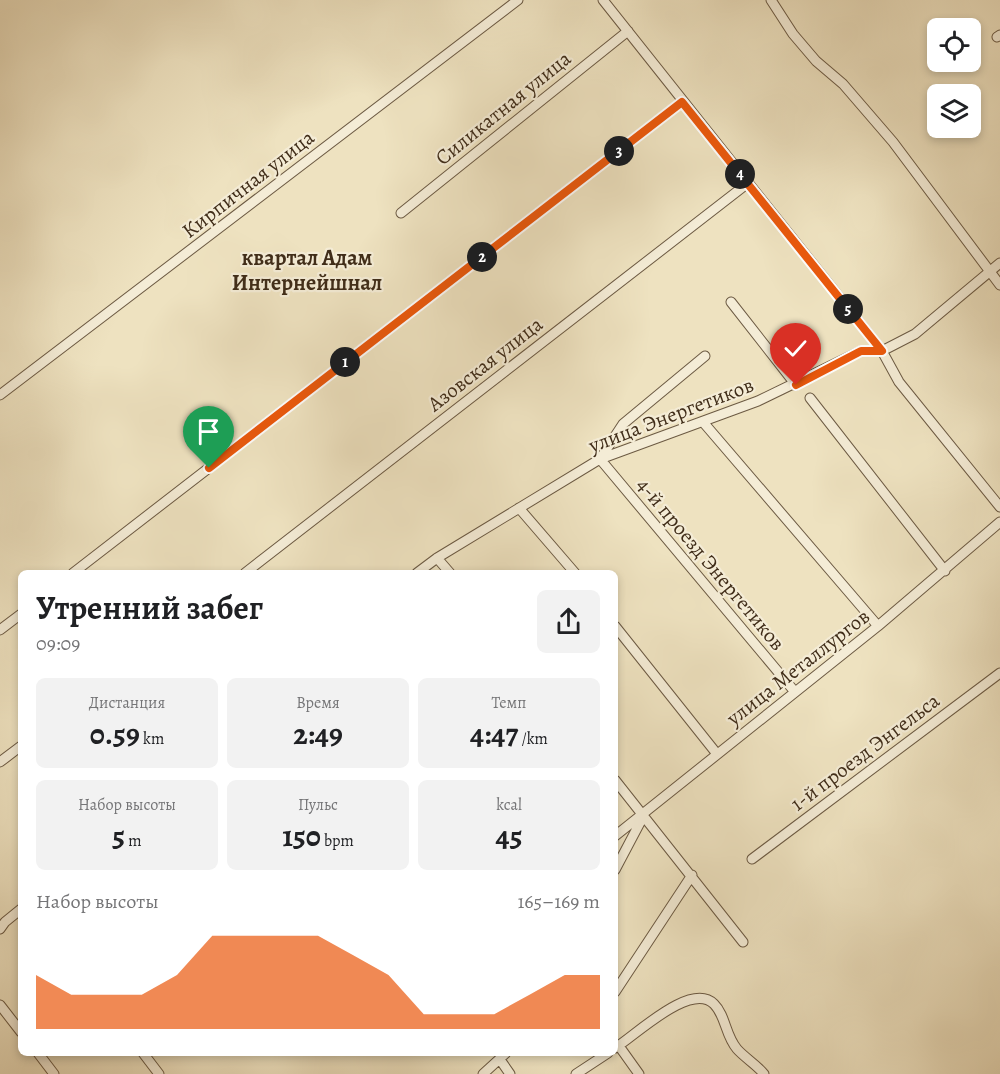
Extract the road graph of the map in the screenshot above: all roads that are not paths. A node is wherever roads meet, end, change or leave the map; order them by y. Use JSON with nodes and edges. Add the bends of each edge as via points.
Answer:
{"nodes":[{"id":1,"x":518,"y":0,"type":"edge"},
{"id":2,"x":603,"y":0,"type":"edge"},
{"id":3,"x":771,"y":0,"type":"edge"},
{"id":4,"x":628,"y":31,"type":"junction"},
{"id":5,"x":682,"y":102,"type":"junction"},
{"id":6,"x":748,"y":183,"type":"junction"},
{"id":7,"x":401,"y":213,"type":"dead end"},
{"id":8,"x":1000,"y":263,"type":"edge"},
{"id":9,"x":989,"y":272,"type":"junction"},
{"id":10,"x":1000,"y":285,"type":"edge"},
{"id":11,"x":731,"y":302,"type":"dead end"},
{"id":12,"x":882,"y":351,"type":"junction"},
{"id":13,"x":705,"y":356,"type":"dead end"},
{"id":14,"x":796,"y":385,"type":"junction"},
{"id":15,"x":0,"y":395,"type":"edge"},
{"id":16,"x":810,"y":398,"type":"dead end"},
{"id":17,"x":703,"y":422,"type":"junction"},
{"id":18,"x":600,"y":459,"type":"junction"},
{"id":19,"x":1000,"y":507,"type":"edge"},
{"id":20,"x":519,"y":508,"type":"junction"},
{"id":21,"x":1000,"y":522,"type":"edge"},
{"id":22,"x":437,"y":558,"type":"junction"},
{"id":23,"x":78,"y":570,"type":"edge"},
{"id":24,"x":249,"y":570,"type":"edge"},
{"id":25,"x":421,"y":570,"type":"edge"},
{"id":26,"x":447,"y":570,"type":"edge"},
{"id":27,"x":572,"y":570,"type":"edge"},
{"id":28,"x":945,"y":571,"type":"junction"},
{"id":29,"x":18,"y":616,"type":"edge"},
{"id":30,"x":878,"y":626,"type":"junction"},
{"id":31,"x":0,"y":630,"type":"edge"},
{"id":32,"x":618,"y":630,"type":"edge"},
{"id":33,"x":1000,"y":673,"type":"edge"},
{"id":34,"x":795,"y":692,"type":"junction"},
{"id":35,"x":18,"y":748,"type":"edge"},
{"id":36,"x":717,"y":754,"type":"junction"},
{"id":37,"x":0,"y":762,"type":"edge"},
{"id":38,"x":618,"y":784,"type":"edge"},
{"id":39,"x":644,"y":816,"type":"junction"},
{"id":40,"x":618,"y":834,"type":"edge"},
{"id":41,"x":752,"y":859,"type":"dead end"},
{"id":42,"x":618,"y":864,"type":"edge"},
{"id":43,"x":692,"y":875,"type":"junction"},
{"id":44,"x":18,"y":911,"type":"edge"},
{"id":45,"x":0,"y":929,"type":"edge"},
{"id":46,"x":743,"y":942,"type":"dead end"},
{"id":47,"x":618,"y":987,"type":"edge"},
{"id":48,"x":0,"y":1005,"type":"edge"},
{"id":49,"x":18,"y":1028,"type":"edge"},
{"id":50,"x":618,"y":1046,"type":"edge"},
{"id":51,"x":618,"y":1048,"type":"edge"},
{"id":52,"x":40,"y":1056,"type":"edge"},
{"id":53,"x":145,"y":1056,"type":"edge"},
{"id":54,"x":603,"y":1056,"type":"edge"},
{"id":55,"x":503,"y":1057,"type":"edge"},
{"id":56,"x":54,"y":1074,"type":"edge"},
{"id":57,"x":159,"y":1074,"type":"edge"},
{"id":58,"x":483,"y":1074,"type":"edge"},
{"id":59,"x":510,"y":1074,"type":"edge"},
{"id":60,"x":576,"y":1074,"type":"edge"},
{"id":61,"x":639,"y":1074,"type":"edge"},
{"id":62,"x":764,"y":1074,"type":"edge"}],
"edges":[{"from":1,"to":15,"type":"street","name":"Кирпичная улица"},
{"from":2,"to":4,"type":"street"},
{"from":3,"to":9,"type":"street","via":[[793,34],[893,142]]},
{"from":4,"to":5,"type":"street"},
{"from":4,"to":7,"type":"street","name":"Силикатная улица"},
{"from":5,"to":6,"type":"street"},
{"from":5,"to":23,"type":"street"},
{"from":6,"to":12,"type":"street"},
{"from":6,"to":24,"type":"street","name":"Азовская улица"},
{"from":8,"to":9,"type":"street","name":"улица Энергетиков"},
{"from":9,"to":10,"type":"street"},
{"from":9,"to":12,"type":"street","name":"улица Энергетиков","via":[[915,334]]},
{"from":11,"to":14,"type":"street"},
{"from":12,"to":14,"type":"street","name":"улица Энергетиков","via":[[861,351]]},
{"from":12,"to":19,"type":"street","via":[[899,382]]},
{"from":13,"to":18,"type":"street","via":[[623,424]]},
{"from":14,"to":17,"type":"street","name":"улица Энергетиков"},
{"from":16,"to":28,"type":"street"},
{"from":17,"to":18,"type":"street","name":"улица Энергетиков"},
{"from":17,"to":30,"type":"street"},
{"from":18,"to":20,"type":"street","name":"улица Энергетиков"},
{"from":18,"to":34,"type":"street","name":"4-й проезд Энергетиков"},
{"from":20,"to":22,"type":"street","name":"улица Энергетиков"},
{"from":20,"to":27,"type":"street"},
{"from":21,"to":28,"type":"street","name":"улица Металлургов"},
{"from":22,"to":25,"type":"street","name":"улица Энергетиков"},
{"from":22,"to":26,"type":"street"},
{"from":28,"to":30,"type":"street","name":"улица Металлургов"},
{"from":29,"to":31,"type":"street"},
{"from":30,"to":34,"type":"street","name":"улица Металлургов"},
{"from":32,"to":36,"type":"street"},
{"from":33,"to":41,"type":"street","name":"1-й проезд Энгельса"},
{"from":34,"to":36,"type":"street","name":"улица Металлургов"},
{"from":35,"to":37,"type":"street"},
{"from":36,"to":39,"type":"street","name":"улица Металлургов"},
{"from":38,"to":39,"type":"street"},
{"from":39,"to":40,"type":"street","name":"улица Металлургов"},
{"from":39,"to":42,"type":"street"},
{"from":39,"to":43,"type":"street"},
{"from":43,"to":46,"type":"street"},
{"from":43,"to":47,"type":"street"},
{"from":44,"to":45,"type":"street"},
{"from":48,"to":49,"type":"street"},
{"from":50,"to":62,"type":"street","via":[[675,1006],[701,997],[712,1001],[720,1011],[729,1038]]},
{"from":51,"to":61,"type":"street"},
{"from":52,"to":56,"type":"street"},
{"from":53,"to":57,"type":"street"},
{"from":54,"to":60,"type":"street"},
{"from":55,"to":58,"type":"street"},
{"from":55,"to":59,"type":"street"}]}
